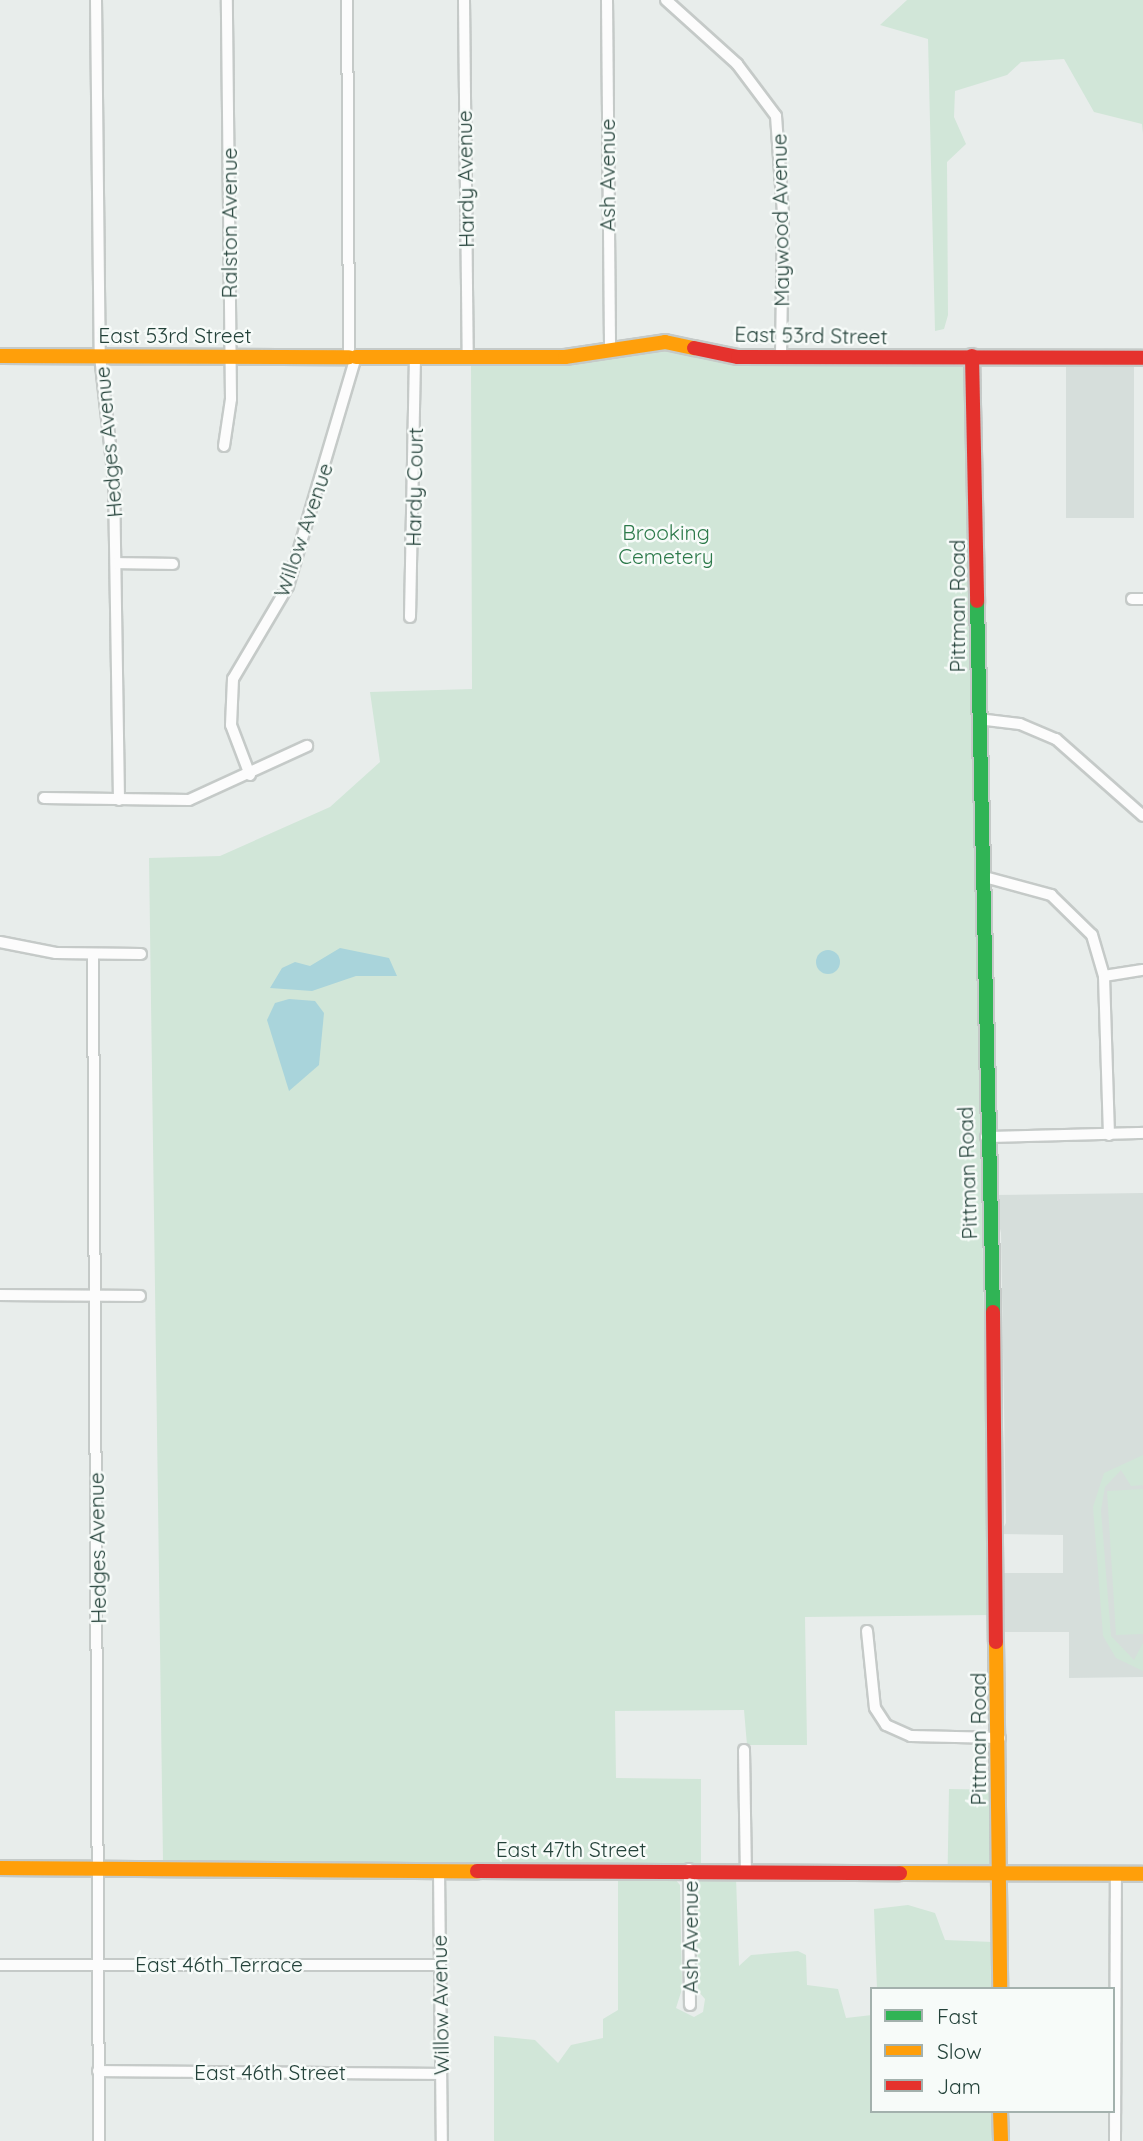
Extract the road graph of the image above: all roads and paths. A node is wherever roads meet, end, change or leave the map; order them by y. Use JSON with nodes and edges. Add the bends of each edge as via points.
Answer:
{"nodes":[{"id":1,"x":96,"y":0,"type":"edge"},
{"id":2,"x":227,"y":0,"type":"edge"},
{"id":3,"x":347,"y":0,"type":"edge"},
{"id":4,"x":464,"y":0,"type":"edge"},
{"id":5,"x":607,"y":0,"type":"edge"},
{"id":6,"x":666,"y":0,"type":"edge"},
{"id":7,"x":610,"y":351,"type":"junction"},
{"id":8,"x":0,"y":356,"type":"edge"},
{"id":9,"x":100,"y":356,"type":"junction"},
{"id":10,"x":229,"y":356,"type":"junction"},
{"id":11,"x":972,"y":356,"type":"junction"},
{"id":12,"x":352,"y":357,"type":"junction"},
{"id":13,"x":415,"y":358,"type":"junction"},
{"id":14,"x":468,"y":358,"type":"junction"},
{"id":15,"x":1143,"y":358,"type":"edge"},
{"id":16,"x":781,"y":359,"type":"junction"},
{"id":17,"x":224,"y":446,"type":"dead end"},
{"id":18,"x":116,"y":563,"type":"junction"},
{"id":19,"x":173,"y":564,"type":"dead end"},
{"id":20,"x":410,"y":617,"type":"dead end"},
{"id":21,"x":978,"y":719,"type":"junction"},
{"id":22,"x":307,"y":746,"type":"dead end"},
{"id":23,"x":250,"y":775,"type":"junction"},
{"id":24,"x":44,"y":798,"type":"dead end"},
{"id":25,"x":119,"y":800,"type":"junction"},
{"id":26,"x":1143,"y":816,"type":"edge"},
{"id":27,"x":981,"y":876,"type":"junction"},
{"id":28,"x":0,"y":942,"type":"edge"},
{"id":29,"x":141,"y":954,"type":"dead end"},
{"id":30,"x":93,"y":955,"type":"junction"},
{"id":31,"x":1143,"y":970,"type":"edge"},
{"id":32,"x":1104,"y":976,"type":"junction"},
{"id":33,"x":1143,"y":1133,"type":"edge"},
{"id":34,"x":1109,"y":1135,"type":"junction"},
{"id":35,"x":986,"y":1136,"type":"junction"},
{"id":36,"x":0,"y":1295,"type":"edge"},
{"id":37,"x":98,"y":1296,"type":"junction"},
{"id":38,"x":140,"y":1296,"type":"dead end"},
{"id":39,"x":867,"y":1630,"type":"dead end"},
{"id":40,"x":1000,"y":1738,"type":"junction"},
{"id":41,"x":744,"y":1750,"type":"dead end"},
{"id":42,"x":0,"y":1868,"type":"edge"},
{"id":43,"x":101,"y":1868,"type":"junction"},
{"id":44,"x":689,"y":1869,"type":"junction"},
{"id":45,"x":439,"y":1870,"type":"junction"},
{"id":46,"x":746,"y":1871,"type":"junction"},
{"id":47,"x":999,"y":1873,"type":"junction"},
{"id":48,"x":1116,"y":1874,"type":"junction"},
{"id":49,"x":1143,"y":1874,"type":"edge"},
{"id":50,"x":97,"y":1963,"type":"junction"},
{"id":51,"x":0,"y":1965,"type":"edge"},
{"id":52,"x":438,"y":1965,"type":"junction"},
{"id":53,"x":1000,"y":1987,"type":"edge"},
{"id":54,"x":690,"y":2005,"type":"dead end"},
{"id":55,"x":98,"y":2071,"type":"junction"},
{"id":56,"x":441,"y":2074,"type":"junction"},
{"id":57,"x":1000,"y":2113,"type":"edge"},
{"id":58,"x":99,"y":2141,"type":"edge"},
{"id":59,"x":442,"y":2141,"type":"edge"},
{"id":60,"x":1001,"y":2141,"type":"edge"},
{"id":61,"x":1115,"y":2141,"type":"edge"}],
"edges":[{"from":1,"to":9,"type":"street","name":"Hedges Avenue"},
{"from":2,"to":10,"type":"street","name":"Ralston Avenue"},
{"from":3,"to":12,"type":"street","name":"Willow Avenue"},
{"from":4,"to":14,"type":"street","name":"Hardy Avenue"},
{"from":5,"to":7,"type":"street","name":"Ash Avenue"},
{"from":6,"to":16,"type":"street","name":"Maywood Avenue","via":[[737,64],[776,116],[783,213]]},
{"from":7,"to":14,"type":"street","name":"East 53rd Street"},
{"from":7,"to":16,"type":"street","name":"East 53rd Street","via":[[665,342],[738,358]]},
{"from":8,"to":9,"type":"street","name":"East 53rd Street"},
{"from":9,"to":10,"type":"street","name":"East 53rd Street"},
{"from":9,"to":18,"type":"street","name":"Hedges Avenue","via":[[114,481]]},
{"from":10,"to":12,"type":"street","name":"East 53rd Street"},
{"from":10,"to":17,"type":"street","name":"Ralston Avenue"},
{"from":11,"to":15,"type":"street","name":"East 53rd Street"},
{"from":11,"to":16,"type":"street","name":"East 53rd Street"},
{"from":11,"to":21,"type":"street","name":"Pittman Road"},
{"from":12,"to":13,"type":"street","name":"East 53rd Street"},
{"from":12,"to":23,"type":"street","name":"Willow Avenue","via":[[288,586],[233,679],[231,725]]},
{"from":13,"to":14,"type":"street","name":"East 53rd Street"},
{"from":13,"to":20,"type":"street","name":"Hardy Court"},
{"from":18,"to":19,"type":"street"},
{"from":18,"to":25,"type":"street","name":"Hedges Avenue"},
{"from":21,"to":26,"type":"street","via":[[1020,724],[1056,739]]},
{"from":21,"to":27,"type":"street","name":"Pittman Road"},
{"from":22,"to":23,"type":"street"},
{"from":23,"to":25,"type":"street","via":[[189,800]]},
{"from":24,"to":25,"type":"street"},
{"from":27,"to":32,"type":"street","via":[[1030,886],[1069,908],[1092,935]]},
{"from":27,"to":35,"type":"street","name":"Pittman Road"},
{"from":28,"to":30,"type":"street"},
{"from":29,"to":30,"type":"street"},
{"from":30,"to":37,"type":"street","name":"Hedges Avenue"},
{"from":31,"to":32,"type":"street"},
{"from":32,"to":34,"type":"street"},
{"from":33,"to":34,"type":"street"},
{"from":34,"to":35,"type":"street"},
{"from":35,"to":40,"type":"street","name":"Pittman Road"},
{"from":36,"to":37,"type":"street"},
{"from":37,"to":38,"type":"street"},
{"from":37,"to":43,"type":"street","name":"Hedges Avenue"},
{"from":39,"to":40,"type":"street","via":[[875,1708],[886,1725],[911,1737]]},
{"from":40,"to":47,"type":"street","name":"Pittman Road"},
{"from":41,"to":46,"type":"street"},
{"from":42,"to":43,"type":"street","name":"East 47th Street"},
{"from":43,"to":45,"type":"street","name":"East 47th Street"},
{"from":43,"to":50,"type":"street","name":"Hedges Avenue"},
{"from":44,"to":45,"type":"street","name":"East 47th Street"},
{"from":44,"to":46,"type":"street","name":"East 47th Street"},
{"from":44,"to":54,"type":"street","name":"Ash Avenue"},
{"from":45,"to":52,"type":"street","name":"Willow Avenue"},
{"from":46,"to":47,"type":"street","name":"East 47th Street"},
{"from":47,"to":48,"type":"street","name":"East 47th Street"},
{"from":47,"to":53,"type":"street","name":"Pittman Road"},
{"from":48,"to":49,"type":"street","name":"East 47th Street"},
{"from":48,"to":61,"type":"street"},
{"from":50,"to":51,"type":"street","name":"East 46th Terrace"},
{"from":50,"to":52,"type":"street","name":"East 46th Terrace"},
{"from":50,"to":55,"type":"street","name":"Hedges Avenue"},
{"from":52,"to":56,"type":"street","name":"Willow Avenue"},
{"from":55,"to":56,"type":"street","name":"East 46th Street"},
{"from":55,"to":58,"type":"street","name":"Hedges Avenue"},
{"from":56,"to":59,"type":"street","name":"Willow Avenue"},
{"from":57,"to":60,"type":"street"}]}
